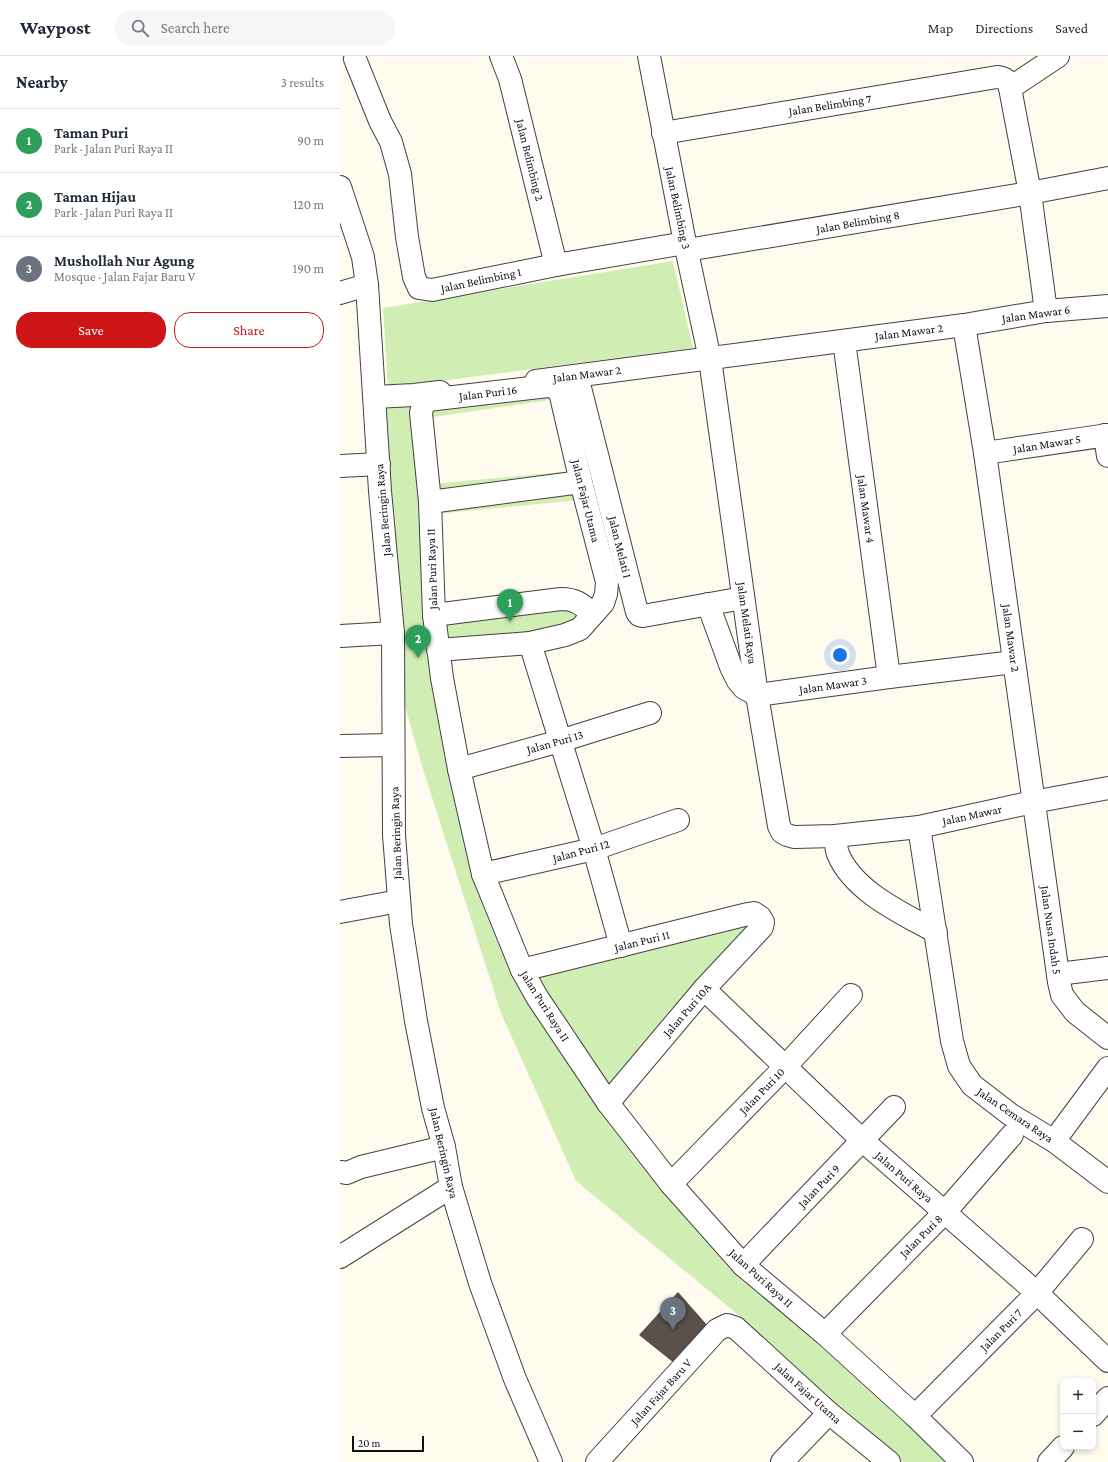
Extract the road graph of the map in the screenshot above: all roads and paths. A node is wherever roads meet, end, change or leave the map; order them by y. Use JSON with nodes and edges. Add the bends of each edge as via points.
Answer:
{"nodes":[{"id":1,"x":501,"y":56,"type":"edge"},
{"id":2,"x":649,"y":56,"type":"edge"},
{"id":3,"x":1058,"y":56,"type":"edge"},
{"id":4,"x":352,"y":60,"type":"edge"},
{"id":5,"x":1004,"y":82,"type":"junction"},
{"id":6,"x":663,"y":133,"type":"junction"},
{"id":7,"x":1108,"y":170,"type":"edge"},
{"id":8,"x":1099,"y":180,"type":"edge"},
{"id":9,"x":340,"y":187,"type":"edge"},
{"id":10,"x":1030,"y":193,"type":"junction"},
{"id":11,"x":686,"y":246,"type":"junction"},
{"id":12,"x":556,"y":265,"type":"junction"},
{"id":13,"x":367,"y":285,"type":"junction"},
{"id":14,"x":340,"y":293,"type":"edge"},
{"id":15,"x":1108,"y":306,"type":"edge"},
{"id":16,"x":1046,"y":312,"type":"junction"},
{"id":17,"x":964,"y":325,"type":"junction"},
{"id":18,"x":844,"y":341,"type":"junction"},
{"id":19,"x":710,"y":359,"type":"junction"},
{"id":20,"x":577,"y":376,"type":"junction"},
{"id":21,"x":554,"y":387,"type":"joint"},
{"id":22,"x":375,"y":397,"type":"junction"},
{"id":23,"x":423,"y":405,"type":"joint"},
{"id":24,"x":1107,"y":442,"type":"edge"},
{"id":25,"x":985,"y":453,"type":"junction"},
{"id":26,"x":379,"y":464,"type":"junction"},
{"id":27,"x":340,"y":466,"type":"edge"},
{"id":28,"x":581,"y":482,"type":"junction"},
{"id":29,"x":430,"y":502,"type":"junction"},
{"id":30,"x":744,"y":598,"type":"junction"},
{"id":31,"x":708,"y":604,"type":"junction"},
{"id":32,"x":593,"y":614,"type":"junction"},
{"id":33,"x":434,"y":615,"type":"junction"},
{"id":34,"x":393,"y":633,"type":"junction"},
{"id":35,"x":340,"y":636,"type":"edge"},
{"id":36,"x":530,"y":643,"type":"junction"},
{"id":37,"x":438,"y":650,"type":"junction"},
{"id":38,"x":1014,"y":662,"type":"junction"},
{"id":39,"x":889,"y":677,"type":"junction"},
{"id":40,"x":757,"y":695,"type":"junction"},
{"id":41,"x":650,"y":712,"type":"dead end"},
{"id":42,"x":560,"y":741,"type":"junction"},
{"id":43,"x":393,"y":745,"type":"junction"},
{"id":44,"x":340,"y":746,"type":"edge"},
{"id":45,"x":459,"y":769,"type":"junction"},
{"id":46,"x":1108,"y":788,"type":"edge"},
{"id":47,"x":1033,"y":802,"type":"junction"},
{"id":48,"x":678,"y":820,"type":"dead end"},
{"id":49,"x":919,"y":827,"type":"junction"},
{"id":50,"x":835,"y":836,"type":"junction"},
{"id":51,"x":594,"y":849,"type":"junction"},
{"id":52,"x":483,"y":874,"type":"junction"},
{"id":53,"x":399,"y":901,"type":"junction"},
{"id":54,"x":340,"y":912,"type":"edge"},
{"id":55,"x":760,"y":917,"type":"joint"},
{"id":56,"x":936,"y":932,"type":"junction"},
{"id":57,"x":621,"y":946,"type":"junction"},
{"id":58,"x":1108,"y":968,"type":"edge"},
{"id":59,"x":522,"y":970,"type":"junction"},
{"id":60,"x":1058,"y":974,"type":"junction"},
{"id":61,"x":704,"y":989,"type":"junction"},
{"id":62,"x":851,"y":995,"type":"dead end"},
{"id":63,"x":1108,"y":1038,"type":"edge"},
{"id":64,"x":785,"y":1067,"type":"junction"},
{"id":65,"x":1108,"y":1068,"type":"edge"},
{"id":66,"x":608,"y":1103,"type":"junction"},
{"id":67,"x":894,"y":1107,"type":"dead end"},
{"id":68,"x":1012,"y":1134,"type":"dead end"},
{"id":69,"x":863,"y":1141,"type":"junction"},
{"id":70,"x":1054,"y":1141,"type":"junction"},
{"id":71,"x":444,"y":1147,"type":"junction"},
{"id":72,"x":340,"y":1172,"type":"edge"},
{"id":73,"x":1108,"y":1182,"type":"edge"},
{"id":74,"x":671,"y":1184,"type":"junction"},
{"id":75,"x":451,"y":1187,"type":"junction"},
{"id":76,"x":945,"y":1212,"type":"junction"},
{"id":77,"x":1082,"y":1239,"type":"dead end"},
{"id":78,"x":340,"y":1257,"type":"edge"},
{"id":79,"x":743,"y":1265,"type":"junction"},
{"id":80,"x":1037,"y":1293,"type":"junction"},
{"id":81,"x":727,"y":1325,"type":"joint"},
{"id":82,"x":825,"y":1334,"type":"junction"},
{"id":83,"x":1108,"y":1361,"type":"edge"},
{"id":84,"x":1108,"y":1398,"type":"edge"},
{"id":85,"x":829,"y":1413,"type":"junction"},
{"id":86,"x":1094,"y":1414,"type":"edge"},
{"id":87,"x":915,"y":1416,"type":"junction"},
{"id":88,"x":1060,"y":1450,"type":"edge"},
{"id":89,"x":551,"y":1462,"type":"edge"},
{"id":90,"x":597,"y":1462,"type":"edge"},
{"id":91,"x":782,"y":1462,"type":"edge"},
{"id":92,"x":889,"y":1462,"type":"edge"},
{"id":93,"x":962,"y":1462,"type":"edge"},
{"id":94,"x":1050,"y":1462,"type":"edge"}],
"edges":[{"from":1,"to":12,"type":"street","name":"Jalan Belimbing 2","via":[[510,79]]},
{"from":2,"to":6,"type":"street","name":"Jalan Belimbing 3"},
{"from":3,"to":5,"type":"street"},
{"from":4,"to":12,"type":"street","name":"Jalan Belimbing 1","via":[[391,142],[400,174],[407,237],[414,276],[419,288],[432,290]]},
{"from":5,"to":6,"type":"street","name":"Jalan Belimbing 7"},
{"from":5,"to":10,"type":"street"},
{"from":6,"to":11,"type":"street","name":"Jalan Belimbing 3"},
{"from":7,"to":8,"type":"street"},
{"from":8,"to":10,"type":"street","name":"Jalan Belimbing 8"},
{"from":9,"to":13,"type":"street","name":"Jalan Beringin Raya","via":[[363,257]]},
{"from":10,"to":11,"type":"street","name":"Jalan Belimbing 8"},
{"from":10,"to":16,"type":"street"},
{"from":11,"to":12,"type":"street","name":"Jalan Belimbing 1"},
{"from":11,"to":19,"type":"street","name":"Jalan Belimbing 3"},
{"from":13,"to":14,"type":"street"},
{"from":13,"to":22,"type":"street","name":"Jalan Beringin Raya"},
{"from":15,"to":16,"type":"street","name":"Jalan Mawar 6"},
{"from":16,"to":17,"type":"street","name":"Jalan Mawar 6"},
{"from":17,"to":18,"type":"street","name":"Jalan Mawar 2"},
{"from":17,"to":25,"type":"street","name":"Jalan Mawar 2"},
{"from":18,"to":19,"type":"street","name":"Jalan Mawar 2"},
{"from":18,"to":39,"type":"street","name":"Jalan Mawar 4"},
{"from":19,"to":20,"type":"street","name":"Jalan Mawar 2"},
{"from":19,"to":30,"type":"street","name":"Jalan Melati Raya"},
{"from":20,"to":22,"type":"street","name":"Jalan Mawar 2","via":[[414,396]]},
{"from":20,"to":31,"type":"street","name":"Jalan Melati I","via":[[639,616]]},
{"from":21,"to":23,"type":"street","name":"Jalan Puri 16","via":[[428,400]]},
{"from":21,"to":28,"type":"street","name":"Jalan Fajar Utama","via":[[560,392]]},
{"from":22,"to":26,"type":"street","name":"Jalan Beringin Raya"},
{"from":23,"to":29,"type":"street","name":"Jalan Puri Raya II","via":[[421,413]]},
{"from":24,"to":25,"type":"street","name":"Jalan Mawar 5"},
{"from":25,"to":38,"type":"street","name":"Jalan Mawar 2"},
{"from":26,"to":27,"type":"street"},
{"from":26,"to":34,"type":"street","name":"Jalan Beringin Raya"},
{"from":28,"to":29,"type":"street"},
{"from":28,"to":32,"type":"street","name":"Jalan Fajar Utama","via":[[607,582],[606,594]]},
{"from":29,"to":33,"type":"street","name":"Jalan Puri Raya II"},
{"from":30,"to":31,"type":"street","name":"Jalan Melati I"},
{"from":30,"to":40,"type":"street","name":"Jalan Melati Raya"},
{"from":31,"to":40,"type":"street","via":[[738,681],[744,688]]},
{"from":32,"to":33,"type":"street","via":[[573,599],[567,599]]},
{"from":32,"to":36,"type":"street","name":"Jalan Fajar Utama","via":[[580,629]]},
{"from":33,"to":37,"type":"street","name":"Jalan Puri Raya II"},
{"from":34,"to":35,"type":"street"},
{"from":34,"to":43,"type":"street","name":"Jalan Beringin Raya"},
{"from":36,"to":37,"type":"street","name":"Jalan Fajar Utama"},
{"from":36,"to":42,"type":"street"},
{"from":37,"to":45,"type":"street","name":"Jalan Puri Raya II"},
{"from":38,"to":39,"type":"street","name":"Jalan Mawar 3"},
{"from":38,"to":47,"type":"street","name":"Jalan Mawar 2"},
{"from":39,"to":40,"type":"street","name":"Jalan Mawar 3"},
{"from":40,"to":50,"type":"street","name":"Jalan Melati Raya","via":[[782,832],[794,837]]},
{"from":41,"to":42,"type":"street","name":"Jalan Puri 13"},
{"from":42,"to":45,"type":"street","name":"Jalan Puri 13"},
{"from":42,"to":51,"type":"street"},
{"from":43,"to":44,"type":"street"},
{"from":43,"to":53,"type":"street","name":"Jalan Beringin Raya","via":[[394,835]]},
{"from":45,"to":52,"type":"street","name":"Jalan Puri Raya II"},
{"from":46,"to":47,"type":"street","name":"Jalan Mawar"},
{"from":47,"to":49,"type":"street","name":"Jalan Mawar"},
{"from":47,"to":60,"type":"street","name":"Jalan Nusa Indah 5"},
{"from":48,"to":51,"type":"street","name":"Jalan Puri 12"},
{"from":49,"to":50,"type":"street","name":"Jalan Mawar"},
{"from":49,"to":56,"type":"street","name":"Jalan Cemara Raya"},
{"from":50,"to":56,"type":"street","via":[[838,853],[848,873],[868,893]]},
{"from":51,"to":52,"type":"street","name":"Jalan Puri 12"},
{"from":51,"to":57,"type":"street"},
{"from":52,"to":59,"type":"street","name":"Jalan Puri Raya II"},
{"from":53,"to":54,"type":"street"},
{"from":53,"to":71,"type":"street","name":"Jalan Beringin Raya","via":[[416,1021],[433,1108]]},
{"from":55,"to":57,"type":"street","name":"Jalan Puri 11","via":[[754,913],[748,914]]},
{"from":55,"to":61,"type":"street","name":"Jalan Puri 10A","via":[[762,927]]},
{"from":56,"to":70,"type":"street","name":"Jalan Cemara Raya","via":[[952,1041],[959,1066],[972,1086],[1011,1115]]},
{"from":57,"to":59,"type":"street","name":"Jalan Puri 11"},
{"from":58,"to":60,"type":"street"},
{"from":59,"to":66,"type":"street","name":"Jalan Puri Raya II","via":[[537,997]]},
{"from":60,"to":63,"type":"street","name":"Jalan Nusa Indah 5","via":[[1062,994],[1075,1012]]},
{"from":61,"to":64,"type":"street","name":"Jalan Puri Raya"},
{"from":61,"to":66,"type":"street","name":"Jalan Puri 10A"},
{"from":62,"to":64,"type":"street","name":"Jalan Puri 10"},
{"from":64,"to":69,"type":"street","name":"Jalan Puri Raya"},
{"from":64,"to":74,"type":"street","name":"Jalan Puri 10"},
{"from":65,"to":70,"type":"street"},
{"from":66,"to":74,"type":"street","name":"Jalan Puri Raya II"},
{"from":67,"to":69,"type":"street","name":"Jalan Puri 9"},
{"from":68,"to":76,"type":"street","name":"Jalan Puri 8"},
{"from":69,"to":76,"type":"street","name":"Jalan Puri Raya"},
{"from":69,"to":79,"type":"street","name":"Jalan Puri 9"},
{"from":70,"to":73,"type":"street","name":"Jalan Cemara Raya"},
{"from":71,"to":72,"type":"street","via":[[361,1167],[347,1173]]},
{"from":71,"to":75,"type":"street","name":"Jalan Beringin Raya"},
{"from":74,"to":79,"type":"street","name":"Jalan Puri Raya II"},
{"from":75,"to":78,"type":"street"},
{"from":75,"to":89,"type":"street","name":"Jalan Beringin Raya","via":[[480,1283],[515,1379]]},
{"from":76,"to":80,"type":"street","name":"Jalan Puri Raya"},
{"from":76,"to":82,"type":"street","name":"Jalan Puri 8"},
{"from":77,"to":80,"type":"street","name":"Jalan Puri 7"},
{"from":79,"to":82,"type":"street","name":"Jalan Puri Raya II"},
{"from":80,"to":83,"type":"street","name":"Jalan Puri Raya"},
{"from":80,"to":87,"type":"street","name":"Jalan Puri 7"},
{"from":81,"to":85,"type":"street","name":"Jalan Fajar Utama","via":[[736,1328]]},
{"from":81,"to":90,"type":"street","name":"Jalan Fajar Baru V","via":[[717,1330]]},
{"from":82,"to":87,"type":"street","name":"Jalan Puri Raya II"},
{"from":84,"to":86,"type":"street"},
{"from":85,"to":91,"type":"street"},
{"from":85,"to":92,"type":"street","name":"Jalan Fajar Utama"},
{"from":87,"to":93,"type":"street","name":"Jalan Puri Raya II"},
{"from":88,"to":94,"type":"street"}]}
